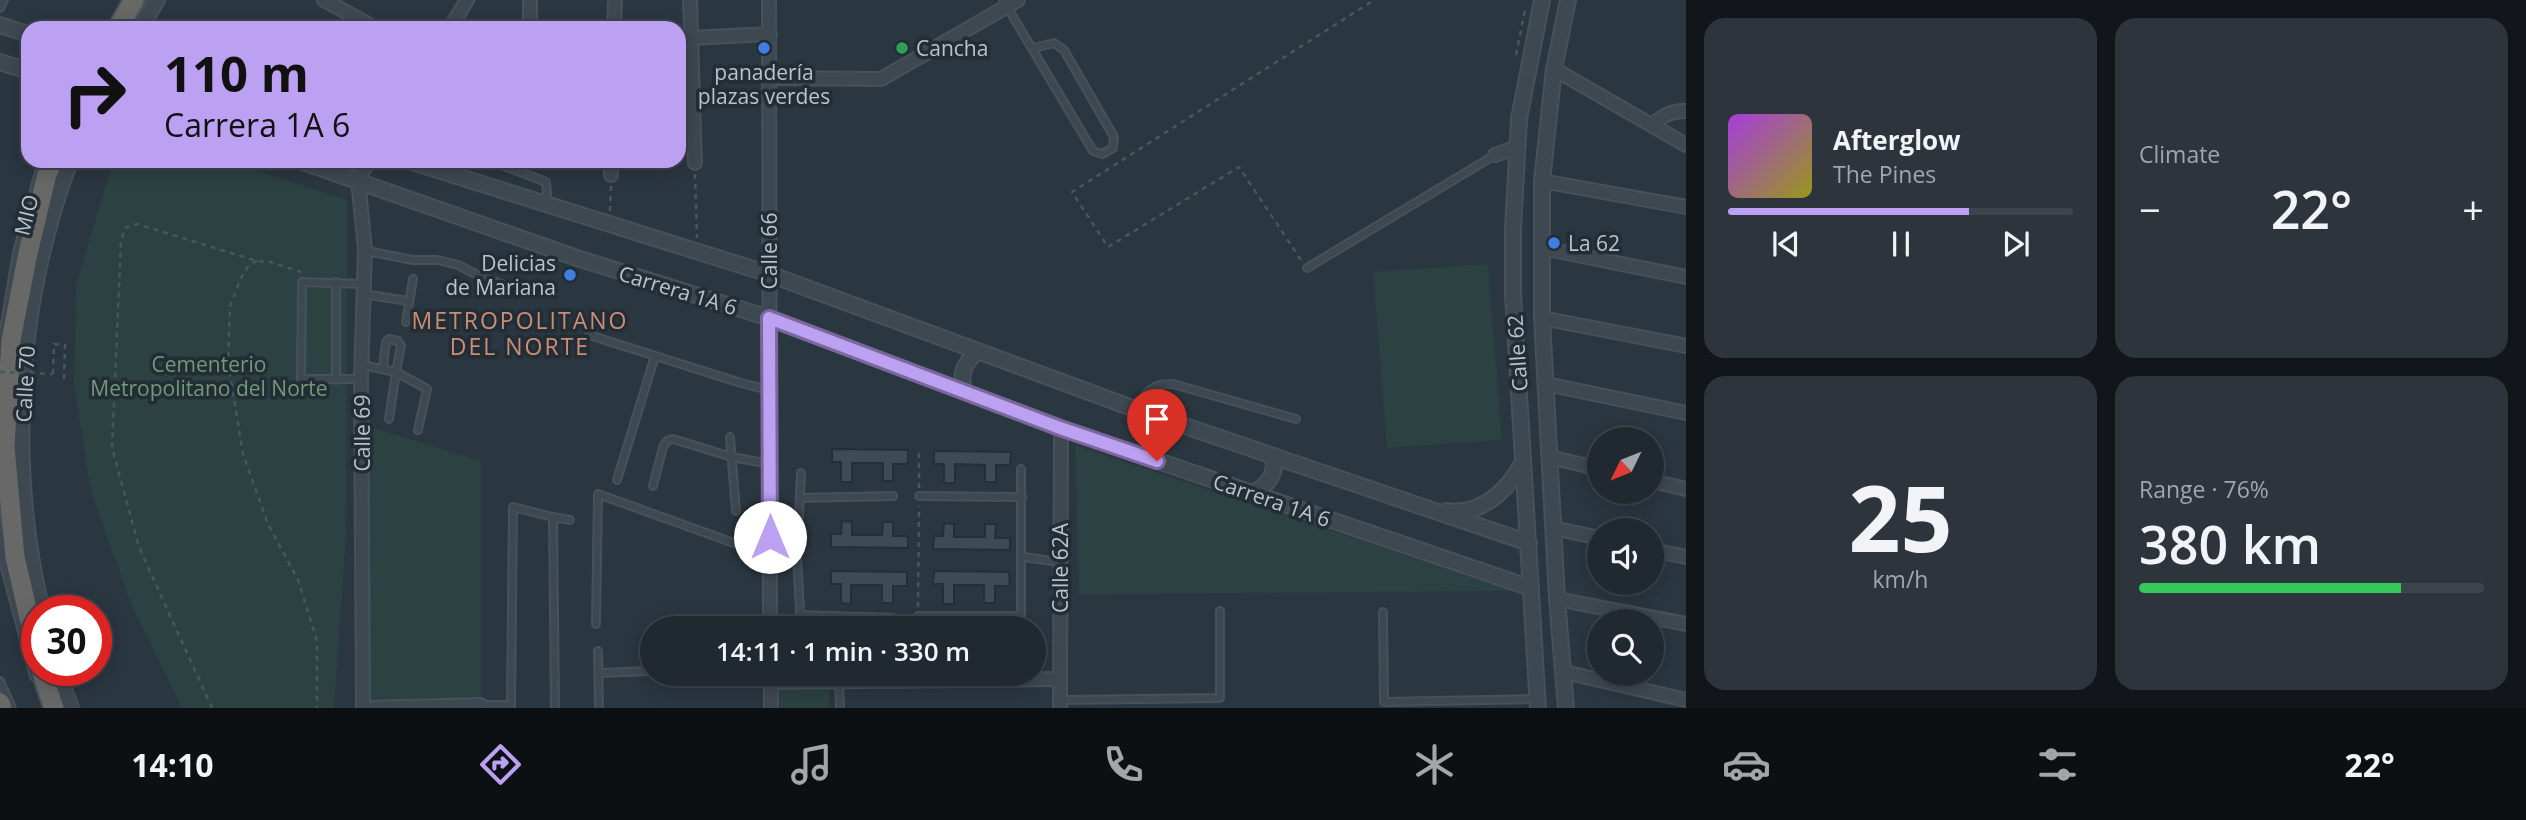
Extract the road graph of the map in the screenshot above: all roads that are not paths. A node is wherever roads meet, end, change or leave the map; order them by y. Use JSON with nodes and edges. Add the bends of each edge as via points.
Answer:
{"nodes":[{"id":1,"x":4,"y":0,"type":"edge"},
{"id":2,"x":134,"y":0,"type":"edge"},
{"id":3,"x":157,"y":0,"type":"edge"},
{"id":4,"x":324,"y":0,"type":"edge"},
{"id":5,"x":467,"y":0,"type":"edge"},
{"id":6,"x":530,"y":0,"type":"edge"},
{"id":7,"x":615,"y":0,"type":"edge"},
{"id":8,"x":690,"y":0,"type":"edge"},
{"id":9,"x":769,"y":0,"type":"edge"},
{"id":10,"x":1542,"y":0,"type":"edge"},
{"id":11,"x":1569,"y":0,"type":"edge"},
{"id":12,"x":1010,"y":2,"type":"edge"},
{"id":13,"x":0,"y":8,"type":"edge"},
{"id":14,"x":122,"y":21,"type":"edge"},
{"id":15,"x":144,"y":21,"type":"edge"},
{"id":16,"x":362,"y":21,"type":"edge"},
{"id":17,"x":454,"y":21,"type":"edge"},
{"id":18,"x":530,"y":21,"type":"edge"},
{"id":19,"x":614,"y":21,"type":"edge"},
{"id":20,"x":0,"y":25,"type":"edge"},
{"id":21,"x":21,"y":32,"type":"edge"},
{"id":22,"x":770,"y":34,"type":"junction"},
{"id":23,"x":691,"y":38,"type":"junction"},
{"id":24,"x":1034,"y":48,"type":"junction"},
{"id":25,"x":0,"y":62,"type":"edge"},
{"id":26,"x":21,"y":69,"type":"edge"},
{"id":27,"x":1554,"y":69,"type":"junction"},
{"id":28,"x":771,"y":78,"type":"junction"},
{"id":29,"x":1686,"y":111,"type":"edge"},
{"id":30,"x":1652,"y":125,"type":"junction"},
{"id":31,"x":1686,"y":145,"type":"edge"},
{"id":32,"x":1517,"y":148,"type":"junction"},
{"id":33,"x":1495,"y":155,"type":"joint"},
{"id":34,"x":695,"y":163,"type":"road end"},
{"id":35,"x":40,"y":168,"type":"edge"},
{"id":36,"x":50,"y":168,"type":"edge"},
{"id":37,"x":68,"y":168,"type":"edge"},
{"id":38,"x":321,"y":168,"type":"edge"},
{"id":39,"x":365,"y":168,"type":"edge"},
{"id":40,"x":431,"y":168,"type":"edge"},
{"id":41,"x":509,"y":168,"type":"edge"},
{"id":42,"x":611,"y":168,"type":"edge"},
{"id":43,"x":611,"y":176,"type":"road end"},
{"id":44,"x":358,"y":180,"type":"junction"},
{"id":45,"x":1542,"y":181,"type":"junction"},
{"id":46,"x":544,"y":204,"type":"junction"},
{"id":47,"x":1686,"y":207,"type":"edge"},
{"id":48,"x":1542,"y":248,"type":"junction"},
{"id":49,"x":368,"y":251,"type":"junction"},
{"id":50,"x":35,"y":254,"type":"junction"},
{"id":51,"x":1307,"y":268,"type":"road end"},
{"id":52,"x":769,"y":274,"type":"junction"},
{"id":53,"x":1686,"y":277,"type":"edge"},
{"id":54,"x":413,"y":279,"type":"dead end"},
{"id":55,"x":336,"y":282,"type":"junction"},
{"id":56,"x":363,"y":289,"type":"junction"},
{"id":57,"x":521,"y":291,"type":"dead end"},
{"id":58,"x":408,"y":301,"type":"junction"},
{"id":59,"x":769,"y":318,"type":"junction"},
{"id":60,"x":1542,"y":318,"type":"junction"},
{"id":61,"x":406,"y":322,"type":"dead end"},
{"id":62,"x":589,"y":335,"type":"dead end"},
{"id":63,"x":1686,"y":346,"type":"edge"},
{"id":64,"x":978,"y":351,"type":"junction"},
{"id":65,"x":0,"y":353,"type":"edge"},
{"id":66,"x":655,"y":356,"type":"junction"},
{"id":67,"x":361,"y":365,"type":"junction"},
{"id":68,"x":383,"y":368,"type":"junction"},
{"id":69,"x":396,"y":372,"type":"junction"},
{"id":70,"x":361,"y":379,"type":"junction"},
{"id":71,"x":336,"y":380,"type":"junction"},
{"id":72,"x":1546,"y":384,"type":"junction"},
{"id":73,"x":769,"y":390,"type":"junction"},
{"id":74,"x":964,"y":392,"type":"junction"},
{"id":75,"x":1136,"y":409,"type":"junction"},
{"id":76,"x":1686,"y":413,"type":"edge"},
{"id":77,"x":389,"y":419,"type":"dead end"},
{"id":78,"x":1296,"y":419,"type":"dead end"},
{"id":79,"x":1060,"y":428,"type":"junction"},
{"id":80,"x":418,"y":430,"type":"dead end"},
{"id":81,"x":730,"y":438,"type":"dead end"},
{"id":82,"x":1274,"y":456,"type":"junction"},
{"id":83,"x":732,"y":457,"type":"junction"},
{"id":84,"x":1550,"y":457,"type":"junction"},
{"id":85,"x":1524,"y":460,"type":"junction"},
{"id":86,"x":770,"y":464,"type":"junction"},
{"id":87,"x":1587,"y":466,"type":"edge"},
{"id":88,"x":1021,"y":469,"type":"dead end"},
{"id":89,"x":801,"y":473,"type":"dead end"},
{"id":90,"x":617,"y":480,"type":"dead end"},
{"id":91,"x":1664,"y":484,"type":"edge"},
{"id":92,"x":653,"y":486,"type":"dead end"},
{"id":93,"x":1686,"y":489,"type":"edge"},
{"id":94,"x":1254,"y":493,"type":"junction"},
{"id":95,"x":893,"y":496,"type":"dead end"},
{"id":96,"x":919,"y":496,"type":"road end"},
{"id":97,"x":1022,"y":497,"type":"junction"},
{"id":98,"x":800,"y":498,"type":"junction"},
{"id":99,"x":1429,"y":508,"type":"junction"},
{"id":100,"x":736,"y":511,"type":"dead end"},
{"id":101,"x":553,"y":517,"type":"junction"},
{"id":102,"x":570,"y":520,"type":"dead end"},
{"id":103,"x":1553,"y":528,"type":"junction"},
{"id":104,"x":0,"y":532,"type":"edge"},
{"id":105,"x":1587,"y":535,"type":"edge"},
{"id":106,"x":1529,"y":543,"type":"junction"},
{"id":107,"x":1664,"y":552,"type":"edge"},
{"id":108,"x":770,"y":556,"type":"junction"},
{"id":109,"x":797,"y":557,"type":"junction"},
{"id":110,"x":1023,"y":557,"type":"junction"},
{"id":111,"x":1686,"y":557,"type":"edge"},
{"id":112,"x":1060,"y":562,"type":"junction"},
{"id":113,"x":1531,"y":588,"type":"junction"},
{"id":114,"x":24,"y":595,"type":"edge"},
{"id":115,"x":39,"y":595,"type":"edge"},
{"id":116,"x":1557,"y":599,"type":"junction"},
{"id":117,"x":1220,"y":611,"type":"dead end"},
{"id":118,"x":1383,"y":612,"type":"dead end"},
{"id":119,"x":800,"y":615,"type":"joint"},
{"id":120,"x":770,"y":616,"type":"edge"},
{"id":121,"x":831,"y":616,"type":"edge"},
{"id":122,"x":1021,"y":616,"type":"edge"},
{"id":123,"x":596,"y":624,"type":"dead end"},
{"id":124,"x":1686,"y":624,"type":"edge"},
{"id":125,"x":21,"y":626,"type":"edge"},
{"id":126,"x":1534,"y":632,"type":"junction"},
{"id":127,"x":1561,"y":633,"type":"junction"},
{"id":128,"x":598,"y":651,"type":"dead end"},
{"id":129,"x":640,"y":671,"type":"edge"},
{"id":130,"x":1564,"y":672,"type":"junction"},
{"id":131,"x":599,"y":673,"type":"junction"},
{"id":132,"x":1046,"y":679,"type":"edge"},
{"id":133,"x":1060,"y":679,"type":"junction"},
{"id":134,"x":0,"y":681,"type":"edge"},
{"id":135,"x":42,"y":686,"type":"edge"},
{"id":136,"x":63,"y":686,"type":"edge"},
{"id":137,"x":771,"y":686,"type":"edge"},
{"id":138,"x":839,"y":686,"type":"edge"},
{"id":139,"x":1686,"y":700,"type":"edge"},
{"id":140,"x":0,"y":703,"type":"edge"},
{"id":141,"x":48,"y":703,"type":"edge"},
{"id":142,"x":1538,"y":703,"type":"edge"},
{"id":143,"x":1060,"y":704,"type":"edge"},
{"id":144,"x":481,"y":705,"type":"joint"},
{"id":145,"x":511,"y":707,"type":"edge"},
{"id":146,"x":2,"y":708,"type":"edge"},
{"id":147,"x":12,"y":708,"type":"edge"},
{"id":148,"x":46,"y":708,"type":"edge"},
{"id":149,"x":71,"y":708,"type":"edge"},
{"id":150,"x":363,"y":708,"type":"edge"},
{"id":151,"x":555,"y":708,"type":"edge"},
{"id":152,"x":598,"y":708,"type":"edge"},
{"id":153,"x":771,"y":708,"type":"edge"},
{"id":154,"x":841,"y":708,"type":"edge"},
{"id":155,"x":1566,"y":708,"type":"edge"}],
"edges":[{"from":1,"to":13,"type":"lane"},
{"from":2,"to":14,"type":"highway"},
{"from":3,"to":15,"type":"street"},
{"from":4,"to":16,"type":"street"},
{"from":5,"to":17,"type":"street"},
{"from":6,"to":18,"type":"street"},
{"from":7,"to":19,"type":"street"},
{"from":8,"to":23,"type":"street"},
{"from":9,"to":22,"type":"street","name":"Calle 66"},
{"from":10,"to":32,"type":"street","name":"Calle 62"},
{"from":11,"to":27,"type":"street","name":"Calle 62"},
{"from":12,"to":24,"type":"lane"},
{"from":12,"to":28,"type":"street","via":[[881,79]]},
{"from":20,"to":21,"type":"street"},
{"from":22,"to":23,"type":"street"},
{"from":22,"to":28,"type":"street","name":"Calle 66"},
{"from":23,"to":34,"type":"street"},
{"from":24,"to":24,"type":"lane","via":[[1093,151],[1102,154],[1113,148],[1114,137],[1060,45]]},
{"from":25,"to":26,"type":"street"},
{"from":27,"to":30,"type":"street"},
{"from":27,"to":45,"type":"street","name":"Calle 62"},
{"from":28,"to":52,"type":"street","name":"Calle 66"},
{"from":29,"to":30,"type":"street","via":[[1676,110]]},
{"from":30,"to":31,"type":"street"},
{"from":32,"to":33,"type":"street"},
{"from":32,"to":85,"type":"street","name":"Calle 62","via":[[1513,294]]},
{"from":33,"to":51,"type":"lane"},
{"from":35,"to":65,"type":"lane","name":"MIO","via":[[17,252]]},
{"from":36,"to":50,"type":"highway"},
{"from":37,"to":50,"type":"street","name":"Calle 70"},
{"from":38,"to":44,"type":"street","name":"Carrera 1A 6"},
{"from":39,"to":44,"type":"street"},
{"from":40,"to":46,"type":"street","name":"Carrera 1A 6"},
{"from":41,"to":46,"type":"lane","via":[[546,182]]},
{"from":42,"to":43,"type":"street"},
{"from":44,"to":49,"type":"street","name":"Calle 69"},
{"from":44,"to":59,"type":"street","name":"Carrera 1A 6","via":[[580,259]]},
{"from":45,"to":47,"type":"street"},
{"from":45,"to":48,"type":"street","name":"Calle 62"},
{"from":46,"to":52,"type":"street","name":"Carrera 1A 6"},
{"from":48,"to":53,"type":"street"},
{"from":48,"to":60,"type":"street","name":"Calle 62"},
{"from":49,"to":56,"type":"street","name":"Calle 69"},
{"from":49,"to":57,"type":"lane","via":[[458,265]]},
{"from":50,"to":114,"type":"highway","via":[[11,341],[5,447],[15,557]]},
{"from":50,"to":115,"type":"street","name":"Calle 70","via":[[22,450],[30,554]]},
{"from":52,"to":59,"type":"street","name":"Calle 66"},
{"from":52,"to":64,"type":"street","name":"Carrera 1A 6"},
{"from":54,"to":58,"type":"lane"},
{"from":55,"to":56,"type":"lane"},
{"from":55,"to":71,"type":"lane"},
{"from":55,"to":71,"type":"lane","via":[[302,282],[302,379]]},
{"from":56,"to":58,"type":"lane"},
{"from":56,"to":67,"type":"street","name":"Calle 69"},
{"from":58,"to":61,"type":"lane"},
{"from":59,"to":73,"type":"street","name":"Calle 66"},
{"from":59,"to":74,"type":"street","name":"Carrera 1A 6"},
{"from":60,"to":63,"type":"street"},
{"from":60,"to":72,"type":"street","name":"Calle 62"},
{"from":62,"to":66,"type":"lane"},
{"from":64,"to":74,"type":"street","via":[[965,361],[960,376]]},
{"from":64,"to":75,"type":"street","name":"Carrera 1A 6"},
{"from":66,"to":73,"type":"lane"},
{"from":66,"to":90,"type":"lane"},
{"from":67,"to":68,"type":"lane"},
{"from":67,"to":70,"type":"street","name":"Calle 69"},
{"from":68,"to":69,"type":"lane"},
{"from":68,"to":69,"type":"lane","via":[[386,342],[398,341]]},
{"from":69,"to":77,"type":"lane"},
{"from":69,"to":80,"type":"lane","via":[[426,389]]},
{"from":70,"to":71,"type":"lane"},
{"from":70,"to":150,"type":"street","name":"Calle 69"},
{"from":72,"to":76,"type":"street"},
{"from":72,"to":84,"type":"street","name":"Calle 62"},
{"from":73,"to":86,"type":"street","name":"Calle 66"},
{"from":74,"to":79,"type":"street","name":"Carrera 1A 6"},
{"from":75,"to":78,"type":"lane","via":[[1146,392],[1160,383]]},
{"from":75,"to":82,"type":"street","name":"Carrera 1A 6"},
{"from":79,"to":94,"type":"street","name":"Carrera 1A 6"},
{"from":79,"to":112,"type":"street","name":"Calle 62A"},
{"from":81,"to":83,"type":"lane"},
{"from":82,"to":94,"type":"street","via":[[1275,471],[1267,485]]},
{"from":82,"to":99,"type":"street","name":"Carrera 1A 6"},
{"from":83,"to":86,"type":"lane"},
{"from":83,"to":92,"type":"lane","via":[[667,441]]},
{"from":83,"to":100,"type":"lane"},
{"from":84,"to":87,"type":"street"},
{"from":84,"to":103,"type":"street","name":"Calle 62"},
{"from":85,"to":99,"type":"street","via":[[1513,481],[1475,508],[1452,512]]},
{"from":85,"to":106,"type":"street","name":"Calle 62"},
{"from":86,"to":108,"type":"street","name":"Calle 66"},
{"from":88,"to":97,"type":"lane"},
{"from":89,"to":98,"type":"lane"},
{"from":91,"to":93,"type":"street"},
{"from":94,"to":113,"type":"street","name":"Carrera 1A 6"},
{"from":95,"to":98,"type":"lane"},
{"from":96,"to":97,"type":"lane"},
{"from":97,"to":110,"type":"lane"},
{"from":98,"to":109,"type":"lane"},
{"from":99,"to":106,"type":"street","name":"Carrera 1A 6"},
{"from":101,"to":102,"type":"lane"},
{"from":101,"to":145,"type":"lane","via":[[513,508]]},
{"from":101,"to":151,"type":"lane"},
{"from":103,"to":105,"type":"street"},
{"from":103,"to":116,"type":"street","name":"Calle 62"},
{"from":104,"to":125,"type":"lane","via":[[2,558]]},
{"from":106,"to":113,"type":"street","name":"Calle 62"},
{"from":107,"to":111,"type":"street"},
{"from":108,"to":109,"type":"lane"},
{"from":108,"to":120,"type":"street","name":"Calle 66"},
{"from":108,"to":123,"type":"lane","via":[[598,494]]},
{"from":109,"to":119,"type":"lane"},
{"from":110,"to":112,"type":"lane"},
{"from":110,"to":122,"type":"lane"},
{"from":112,"to":133,"type":"street","name":"Calle 62A"},
{"from":113,"to":126,"type":"street","name":"Calle 62"},
{"from":116,"to":124,"type":"street"},
{"from":116,"to":127,"type":"street","name":"Calle 62"},
{"from":117,"to":143,"type":"lane","via":[[1220,698]]},
{"from":118,"to":142,"type":"lane","via":[[1384,702]]},
{"from":119,"to":121,"type":"lane"},
{"from":126,"to":127,"type":"street","via":[[1548,626]]},
{"from":126,"to":142,"type":"street","name":"Calle 62"},
{"from":127,"to":130,"type":"street","name":"Calle 62"},
{"from":128,"to":131,"type":"lane"},
{"from":129,"to":131,"type":"lane"},
{"from":130,"to":139,"type":"street"},
{"from":130,"to":155,"type":"street","name":"Calle 62"},
{"from":131,"to":152,"type":"lane"},
{"from":132,"to":133,"type":"street"},
{"from":133,"to":143,"type":"street","name":"Calle 62A"},
{"from":134,"to":147,"type":"lane"},
{"from":135,"to":141,"type":"highway"},
{"from":136,"to":149,"type":"street"},
{"from":137,"to":153,"type":"street"},
{"from":138,"to":154,"type":"lane"},
{"from":140,"to":146,"type":"highway"},
{"from":141,"to":148,"type":"lane"},
{"from":144,"to":145,"type":"lane"},
{"from":144,"to":150,"type":"street"}]}
